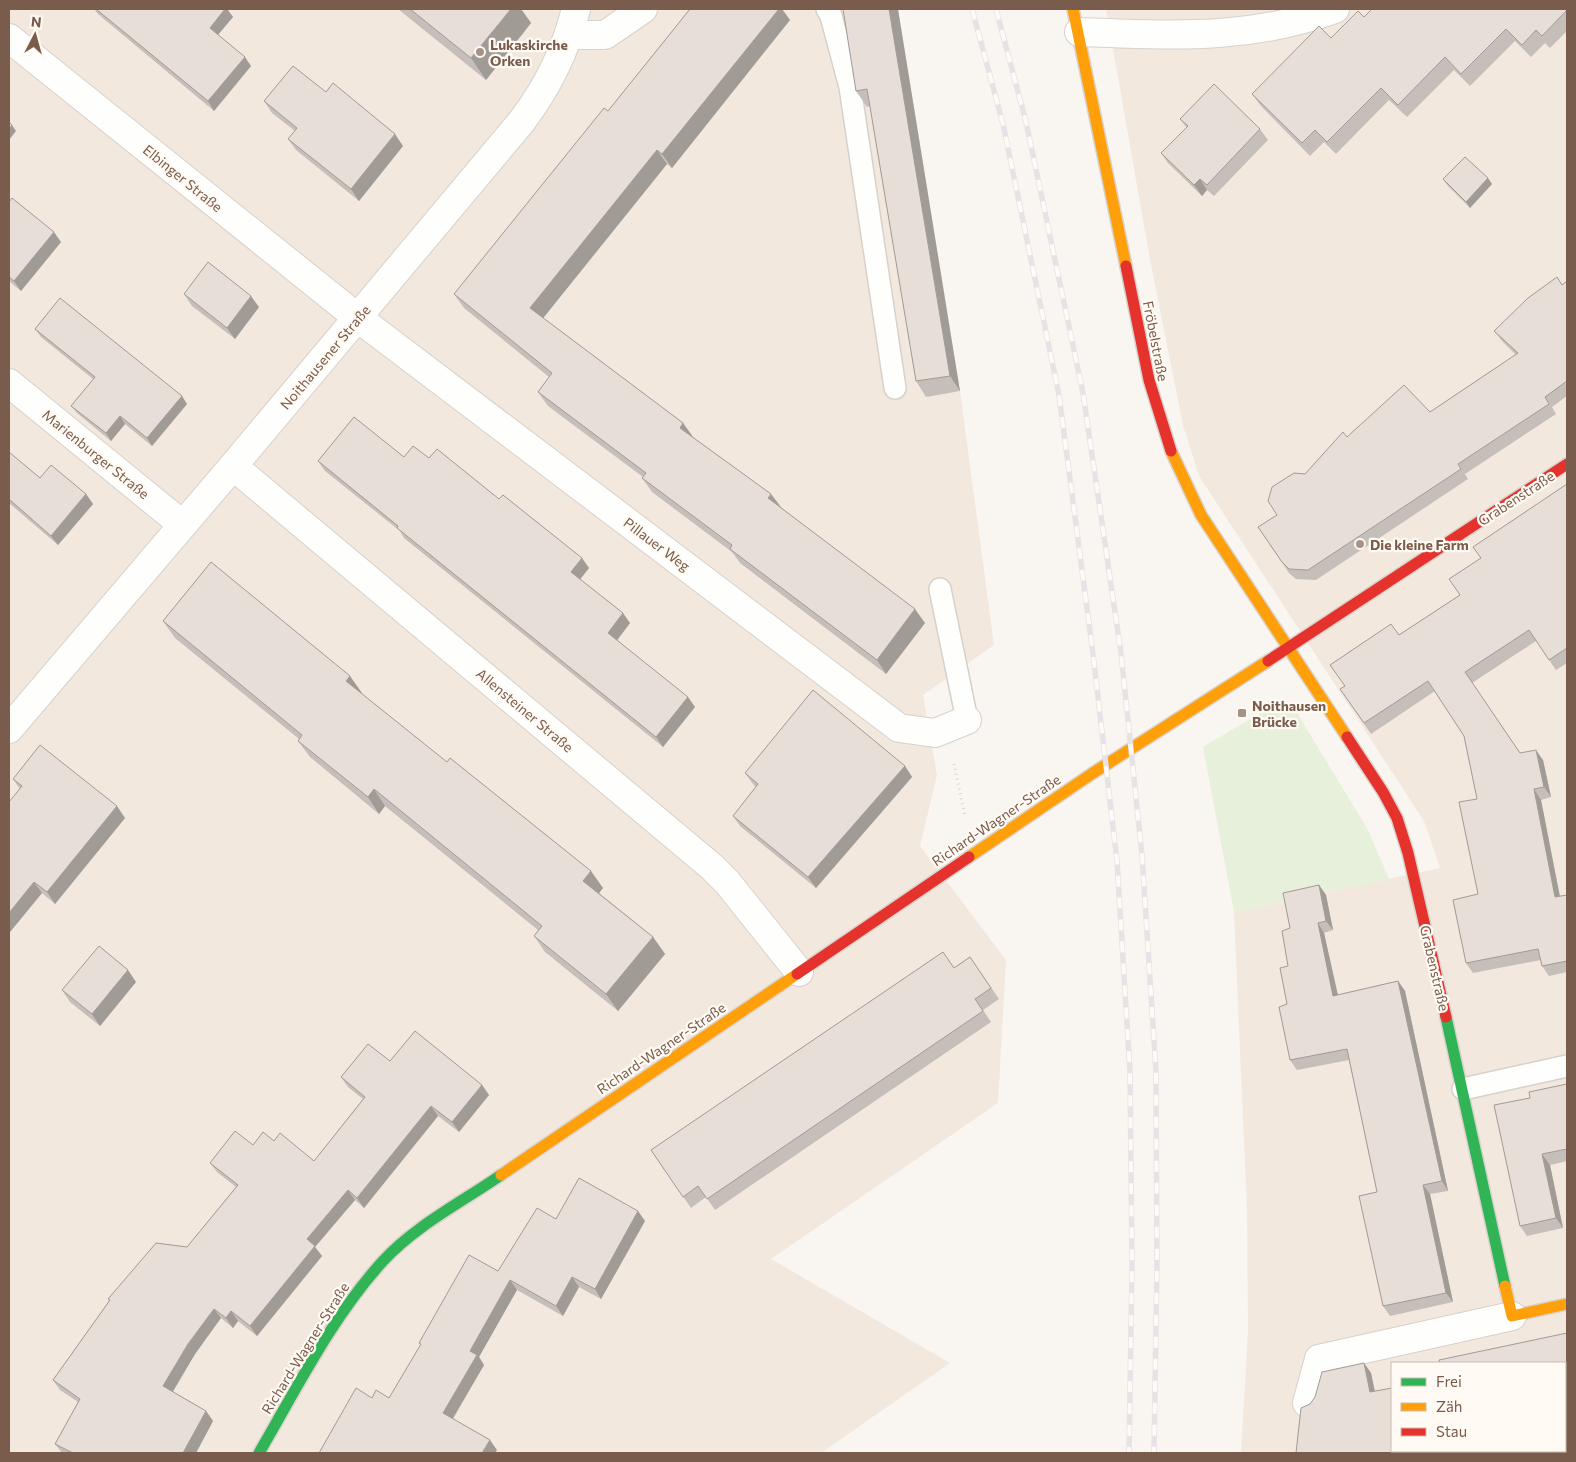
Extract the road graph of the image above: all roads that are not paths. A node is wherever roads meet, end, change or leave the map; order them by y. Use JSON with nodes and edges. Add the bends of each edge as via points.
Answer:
{"nodes":[{"id":1,"x":576,"y":9,"type":"edge"},
{"id":2,"x":643,"y":9,"type":"edge"},
{"id":3,"x":827,"y":9,"type":"edge"},
{"id":4,"x":1335,"y":9,"type":"edge"},
{"id":5,"x":1076,"y":20,"type":"edge"},
{"id":6,"x":569,"y":35,"type":"junction"},
{"id":7,"x":9,"y":38,"type":"edge"},
{"id":8,"x":358,"y":318,"type":"junction"},
{"id":9,"x":9,"y":382,"type":"edge"},
{"id":10,"x":895,"y":388,"type":"dead end"},
{"id":11,"x":1567,"y":464,"type":"edge"},
{"id":12,"x":232,"y":466,"type":"junction"},
{"id":13,"x":182,"y":525,"type":"junction"},
{"id":14,"x":940,"y":589,"type":"dead end"},
{"id":15,"x":1290,"y":647,"type":"junction"},
{"id":16,"x":956,"y":725,"type":"joint"},
{"id":17,"x":9,"y":729,"type":"edge"},
{"id":18,"x":1150,"y":737,"type":"joint"},
{"id":19,"x":799,"y":972,"type":"junction"},
{"id":20,"x":1567,"y":1066,"type":"edge"},
{"id":21,"x":1463,"y":1089,"type":"junction"},
{"id":22,"x":1567,"y":1304,"type":"edge"},
{"id":23,"x":1512,"y":1316,"type":"junction"},
{"id":24,"x":1307,"y":1403,"type":"edge"},
{"id":25,"x":259,"y":1453,"type":"edge"}],
"edges":[{"from":1,"to":6,"type":"street","name":"Noithausener Straße"},
{"from":2,"to":6,"type":"street","via":[[605,34]]},
{"from":3,"to":10,"type":"lane","via":[[832,16],[850,87]]},
{"from":4,"to":5,"type":"street","via":[[1286,24],[1228,34]]},
{"from":5,"to":15,"type":"street","name":"Fröbelstraße","via":[[1151,389],[1169,452],[1202,515]]},
{"from":6,"to":8,"type":"street","name":"Noithausener Straße","via":[[552,77],[531,109]]},
{"from":7,"to":8,"type":"street","name":"Elbinger Straße"},
{"from":8,"to":12,"type":"street","name":"Noithausener Straße"},
{"from":8,"to":16,"type":"street","name":"Pillauer Weg","via":[[899,728],[935,733]]},
{"from":9,"to":13,"type":"street","name":"Marienburger Straße"},
{"from":11,"to":15,"type":"street","name":"Grabenstraße"},
{"from":12,"to":13,"type":"street","name":"Noithausener Straße"},
{"from":12,"to":19,"type":"street","name":"Allensteiner Straße","via":[[712,867]]},
{"from":13,"to":17,"type":"street","name":"Noithausener Straße"},
{"from":14,"to":16,"type":"lane"},
{"from":15,"to":18,"type":"street","name":"Grabenstraße"},
{"from":15,"to":21,"type":"street","name":"Grabenstraße","via":[[1384,792],[1397,818]]},
{"from":18,"to":19,"type":"street","name":"Richard-Wagner-Straße"},
{"from":19,"to":25,"type":"street","name":"Richard-Wagner-Straße","via":[[451,1208],[384,1260],[341,1314]]},
{"from":20,"to":21,"type":"lane"},
{"from":21,"to":23,"type":"street","name":"Grabenstraße"},
{"from":22,"to":23,"type":"street"},
{"from":23,"to":24,"type":"street","via":[[1319,1359]]}]}
